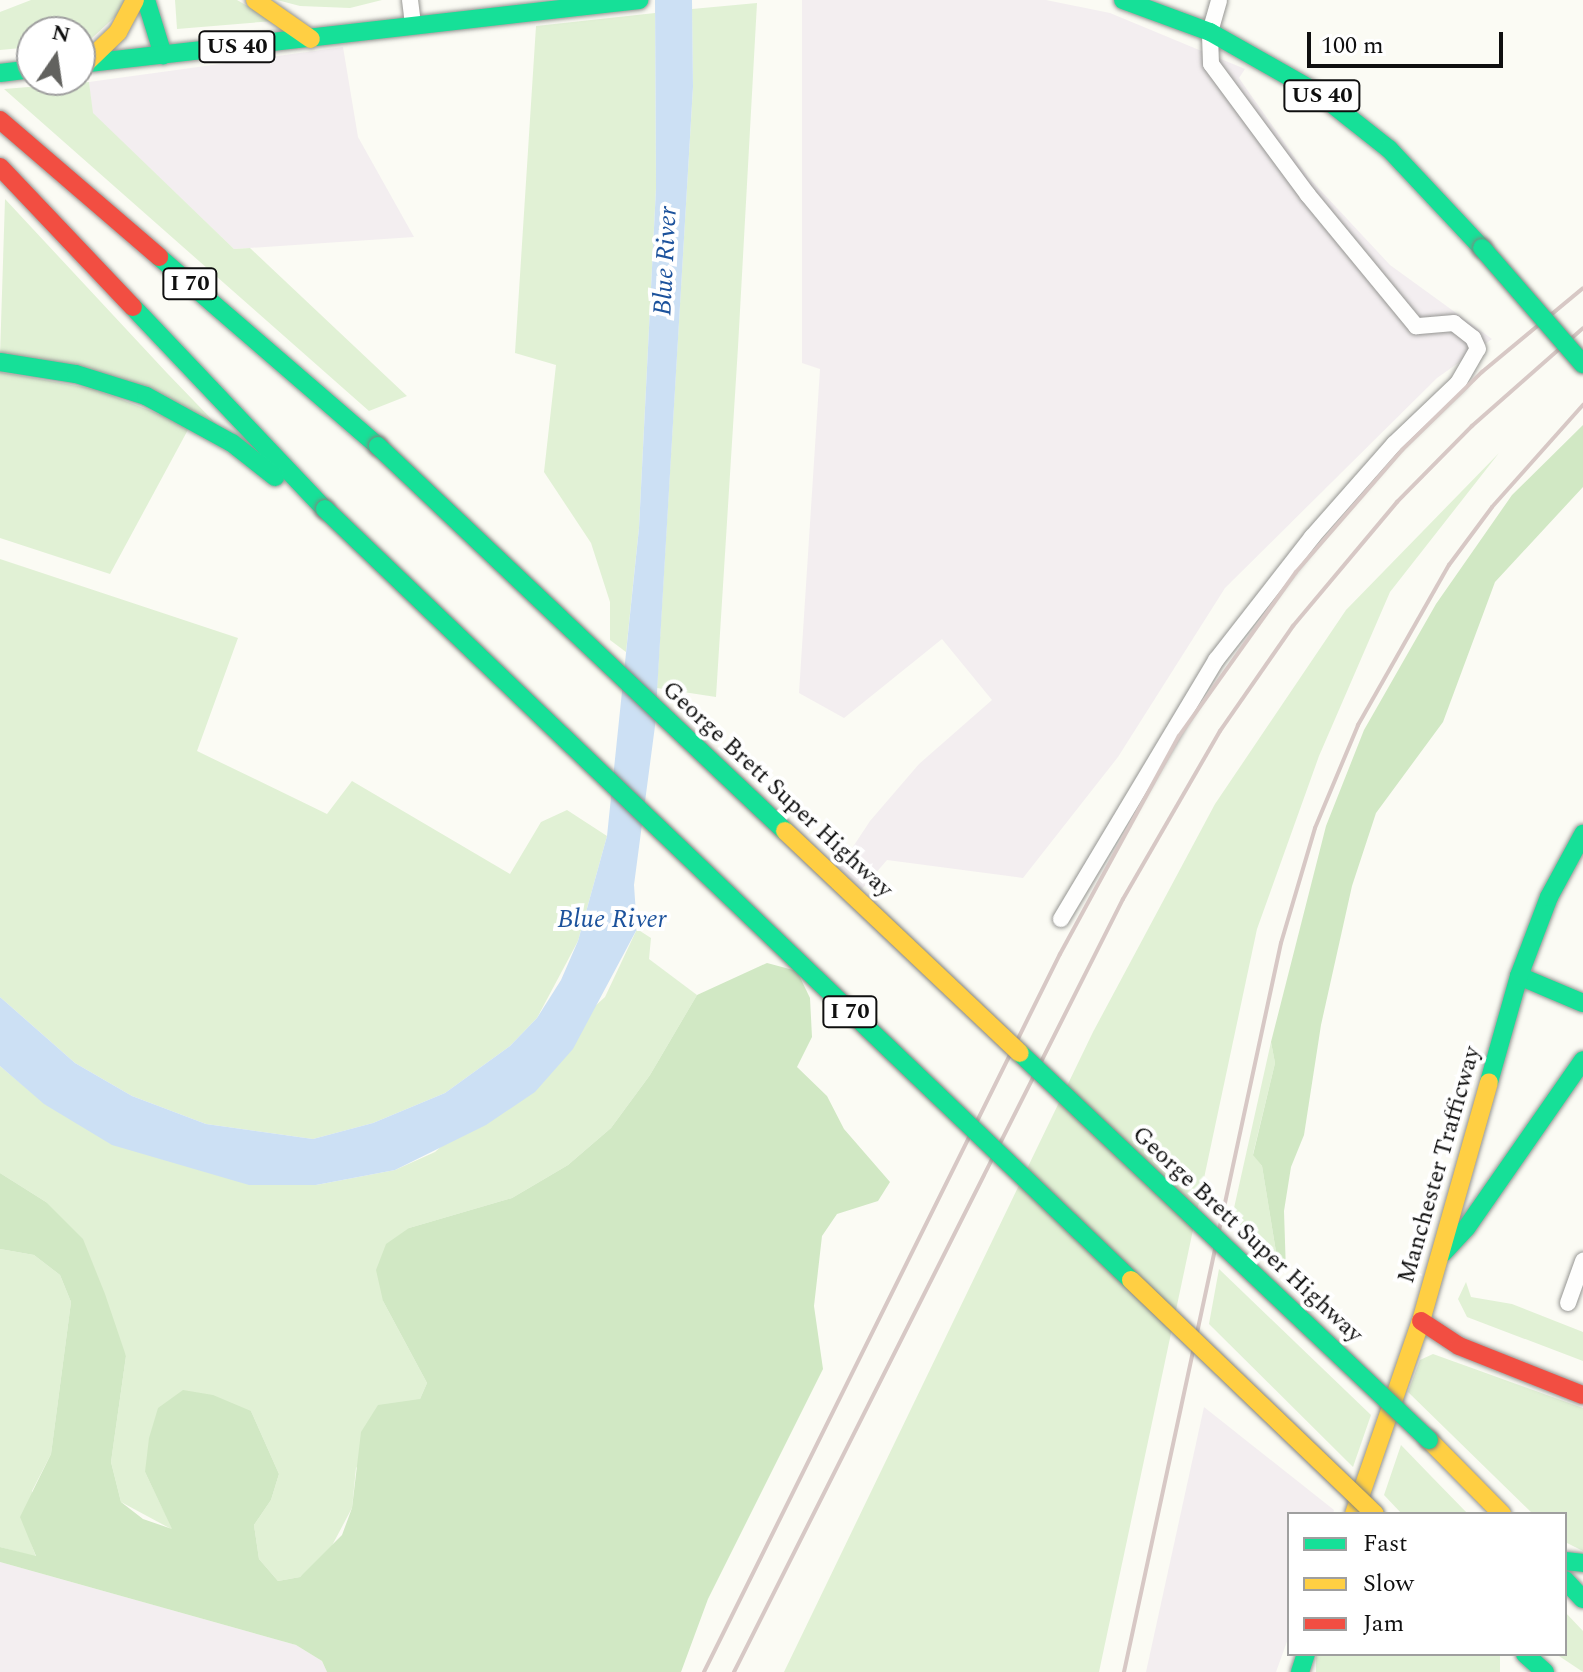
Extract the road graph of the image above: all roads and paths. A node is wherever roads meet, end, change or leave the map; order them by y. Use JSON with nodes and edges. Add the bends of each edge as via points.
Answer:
{"nodes":[{"id":1,"x":135,"y":0,"type":"edge"},
{"id":2,"x":146,"y":0,"type":"edge"},
{"id":3,"x":163,"y":0,"type":"edge"},
{"id":4,"x":255,"y":0,"type":"edge"},
{"id":5,"x":410,"y":0,"type":"edge"},
{"id":6,"x":639,"y":0,"type":"edge"},
{"id":7,"x":1123,"y":0,"type":"edge"},
{"id":8,"x":1219,"y":0,"type":"edge"},
{"id":9,"x":413,"y":24,"type":"junction"},
{"id":10,"x":1210,"y":32,"type":"junction"},
{"id":11,"x":311,"y":39,"type":"junction"},
{"id":12,"x":96,"y":52,"type":"edge"},
{"id":13,"x":163,"y":55,"type":"junction"},
{"id":14,"x":96,"y":63,"type":"edge"},
{"id":15,"x":1,"y":121,"type":"edge"},
{"id":16,"x":0,"y":167,"type":"edge"},
{"id":17,"x":0,"y":362,"type":"edge"},
{"id":18,"x":1583,"y":364,"type":"edge"},
{"id":19,"x":307,"y":490,"type":"junction"},
{"id":20,"x":1583,"y":834,"type":"edge"},
{"id":21,"x":1061,"y":919,"type":"dead end"},
{"id":22,"x":1519,"y":976,"type":"junction"},
{"id":23,"x":1583,"y":1003,"type":"edge"},
{"id":24,"x":1583,"y":1060,"type":"edge"},
{"id":25,"x":1440,"y":1257,"type":"junction"},
{"id":26,"x":1583,"y":1261,"type":"edge"},
{"id":27,"x":1568,"y":1303,"type":"dead end"},
{"id":28,"x":1421,"y":1321,"type":"junction"},
{"id":29,"x":1519,"y":1348,"type":"dead end"},
{"id":30,"x":1583,"y":1395,"type":"edge"},
{"id":31,"x":1355,"y":1512,"type":"edge"},
{"id":32,"x":1373,"y":1512,"type":"edge"},
{"id":33,"x":1500,"y":1512,"type":"edge"},
{"id":34,"x":1567,"y":1582,"type":"edge"},
{"id":35,"x":1583,"y":1599,"type":"edge"},
{"id":36,"x":1527,"y":1656,"type":"edge"},
{"id":37,"x":1545,"y":1672,"type":"edge"}],
"edges":[{"from":1,"to":12,"type":"main road","via":[[118,32]]},
{"from":2,"to":13,"type":"main road"},
{"from":3,"to":13,"type":"main road"},
{"from":4,"to":11,"type":"main road","number":"US 40"},
{"from":5,"to":9,"type":"street"},
{"from":6,"to":9,"type":"main road","number":"US 40"},
{"from":7,"to":10,"type":"main road","number":"US 40"},
{"from":8,"to":10,"type":"street"},
{"from":9,"to":11,"type":"main road","number":"US 40"},
{"from":10,"to":18,"type":"main road","number":"US 40","bridge":true,"via":[[1270,62],[1360,125],[1482,248]]},
{"from":10,"to":21,"type":"street","via":[[1211,64],[1401,311],[1416,326],[1454,323],[1478,349],[1466,373],[1312,537],[1216,660]]},
{"from":11,"to":13,"type":"main road","number":"US 40"},
{"from":13,"to":14,"type":"main road","number":"US 40"},
{"from":15,"to":33,"type":"main road","name":"George Brett Super Highway","number":"I 70","bridge":true,"via":[[378,446]]},
{"from":16,"to":19,"type":"main road","number":"I 70"},
{"from":17,"to":19,"type":"main road","via":[[76,374],[146,396],[232,443],[274,477]]},
{"from":19,"to":32,"type":"main road","number":"I 70","bridge":true},
{"from":20,"to":22,"type":"main road","name":"Manchester Trafficway","via":[[1549,897]]},
{"from":22,"to":23,"type":"main road"},
{"from":22,"to":25,"type":"main road","name":"Manchester Trafficway"},
{"from":24,"to":25,"type":"main road","via":[[1467,1227]]},
{"from":25,"to":28,"type":"main road","name":"Manchester Trafficway"},
{"from":26,"to":27,"type":"street"},
{"from":28,"to":29,"type":"main road"},
{"from":28,"to":30,"type":"main road","via":[[1459,1346]]},
{"from":28,"to":31,"type":"main road","name":"Manchester Trafficway"},
{"from":34,"to":35,"type":"main road"},
{"from":36,"to":37,"type":"main road"}]}
